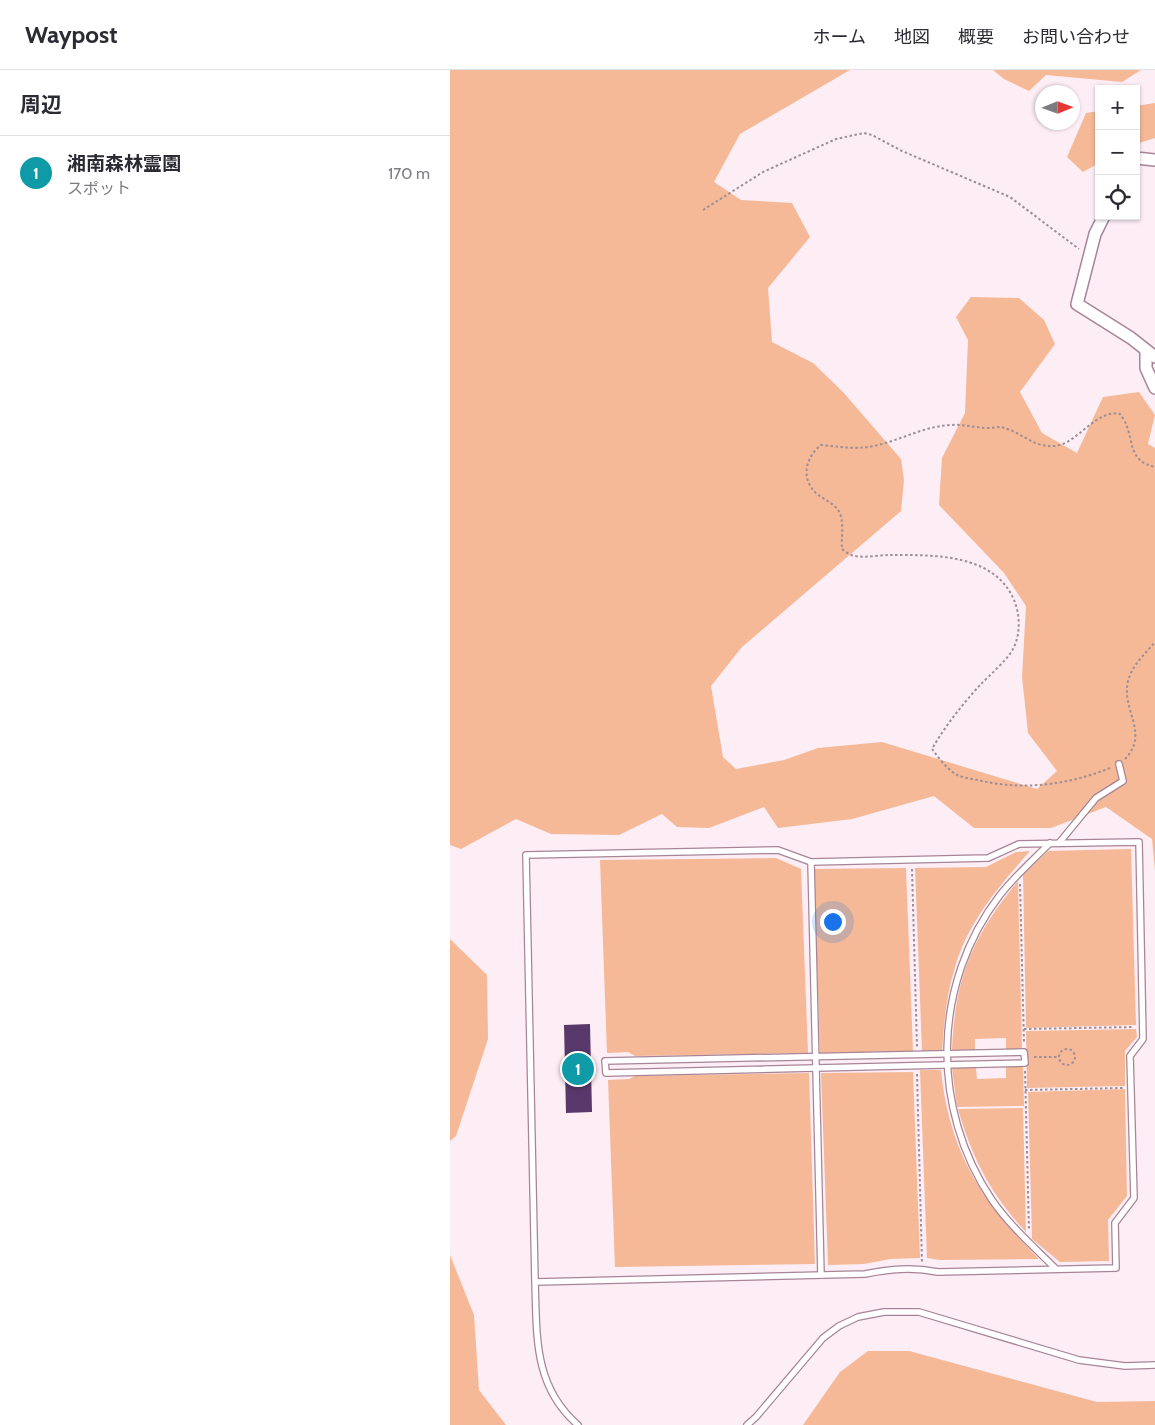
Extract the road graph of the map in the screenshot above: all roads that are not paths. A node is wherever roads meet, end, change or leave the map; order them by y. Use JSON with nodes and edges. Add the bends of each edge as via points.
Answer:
{"nodes":[{"id":1,"x":1140,"y":158,"type":"edge"},
{"id":2,"x":1155,"y":160,"type":"edge"},
{"id":3,"x":1102,"y":220,"type":"edge"},
{"id":4,"x":1150,"y":354,"type":"edge"},
{"id":5,"x":1155,"y":388,"type":"edge"},
{"id":6,"x":1119,"y":764,"type":"road end"},
{"id":7,"x":1050,"y":843,"type":"junction"},
{"id":8,"x":1059,"y":843,"type":"junction"},
{"id":9,"x":811,"y":862,"type":"junction"},
{"id":10,"x":946,"y":1054,"type":"junction"},
{"id":11,"x":816,"y":1057,"type":"junction"},
{"id":12,"x":946,"y":1065,"type":"junction"},
{"id":13,"x":816,"y":1068,"type":"junction"},
{"id":14,"x":1056,"y":1269,"type":"junction"},
{"id":15,"x":821,"y":1275,"type":"junction"},
{"id":16,"x":536,"y":1282,"type":"junction"},
{"id":17,"x":1155,"y":1365,"type":"edge"},
{"id":18,"x":578,"y":1425,"type":"edge"},
{"id":19,"x":747,"y":1425,"type":"edge"}],
"edges":[{"from":1,"to":2,"type":"street"},
{"from":3,"to":4,"type":"street","via":[[1095,234],[1077,304]]},
{"from":4,"to":5,"type":"street","via":[[1146,368]]},
{"from":6,"to":8,"type":"lane","via":[[1123,781],[1096,798]]},
{"from":7,"to":8,"type":"lane"},
{"from":7,"to":9,"type":"lane","via":[[1019,844],[988,858]]},
{"from":7,"to":10,"type":"lane","via":[[999,895],[972,942],[959,972],[952,1000]]},
{"from":8,"to":14,"type":"lane","via":[[1139,842],[1143,1039],[1130,1056],[1134,1198],[1115,1223],[1116,1268]]},
{"from":9,"to":11,"type":"lane"},
{"from":9,"to":16,"type":"lane","via":[[778,850],[526,855]]},
{"from":10,"to":11,"type":"lane"},
{"from":10,"to":12,"type":"lane"},
{"from":10,"to":12,"type":"lane","via":[[1024,1058]]},
{"from":11,"to":13,"type":"lane"},
{"from":11,"to":13,"type":"lane","via":[[605,1061],[606,1073]]},
{"from":12,"to":13,"type":"lane"},
{"from":12,"to":14,"type":"lane","via":[[955,1119],[976,1174],[1011,1224]]},
{"from":13,"to":15,"type":"lane"},
{"from":14,"to":15,"type":"lane","via":[[938,1272],[905,1268],[865,1274]]},
{"from":15,"to":16,"type":"lane"},
{"from":16,"to":18,"type":"lane","via":[[537,1346],[541,1366],[555,1398]]},
{"from":17,"to":19,"type":"lane","via":[[1126,1366],[1079,1360],[919,1312],[884,1312],[858,1317],[823,1338]]}]}
